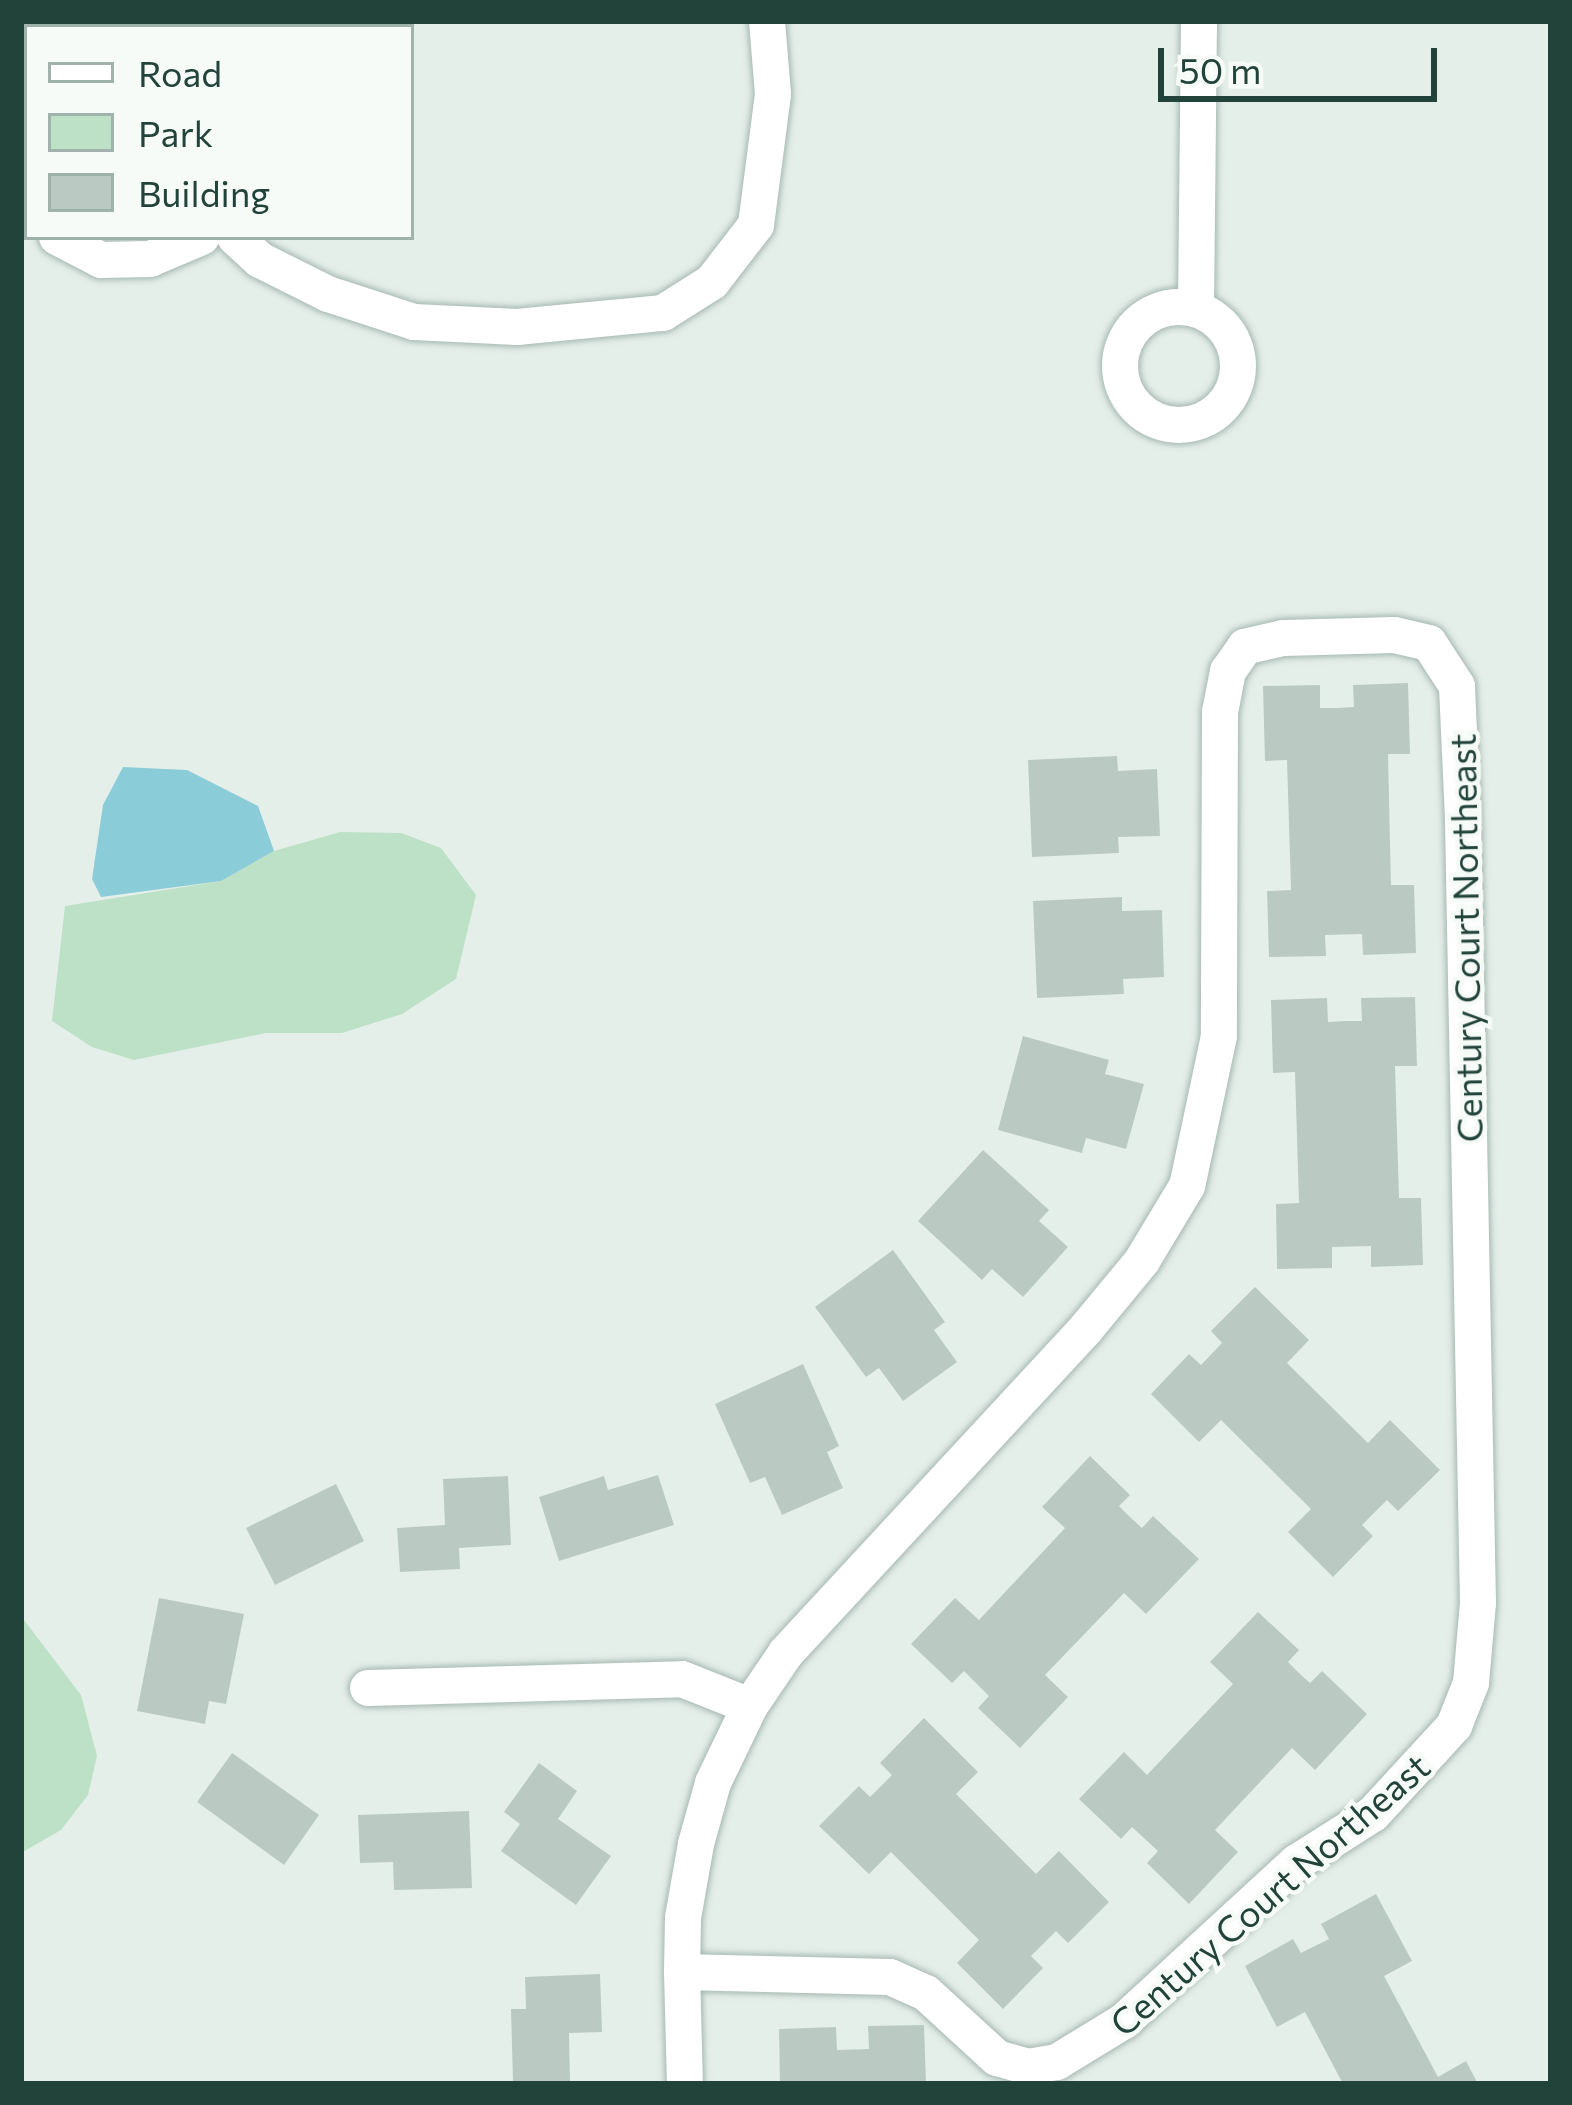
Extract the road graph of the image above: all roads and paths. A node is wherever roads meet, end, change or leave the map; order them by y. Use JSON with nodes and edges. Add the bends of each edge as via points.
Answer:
{"nodes":[{"id":1,"x":767,"y":21,"type":"edge"},
{"id":2,"x":1199,"y":21,"type":"edge"},
{"id":3,"x":63,"y":240,"type":"edge"},
{"id":4,"x":195,"y":240,"type":"edge"},
{"id":5,"x":238,"y":240,"type":"edge"},
{"id":6,"x":1196,"y":308,"type":"dead end"},
{"id":7,"x":368,"y":1688,"type":"dead end"},
{"id":8,"x":749,"y":1706,"type":"junction"},
{"id":9,"x":682,"y":1972,"type":"junction"},
{"id":10,"x":685,"y":2084,"type":"edge"}],
"edges":[{"from":1,"to":5,"type":"street","via":[[773,94],[756,225],[712,282],[663,313],[517,327],[414,322],[328,294]]},
{"from":2,"to":6,"type":"street"},
{"from":3,"to":4,"type":"street","via":[[101,260],[150,259]]},
{"from":7,"to":8,"type":"street","via":[[682,1679]]},
{"from":8,"to":9,"type":"street","via":[[713,1783],[696,1844]]},
{"from":8,"to":9,"type":"street","name":"Century Court Northeast","via":[[786,1653],[1085,1330],[1142,1261],[1187,1186],[1215,1077],[1220,712],[1237,656],[1282,638],[1394,635],[1430,643],[1457,686],[1463,842],[1478,1603],[1471,1683],[1454,1726],[1373,1814],[1296,1863],[1124,2021],[1057,2062],[1028,2067],[997,2058],[926,1993],[890,1977]]},
{"from":9,"to":10,"type":"street"}]}
